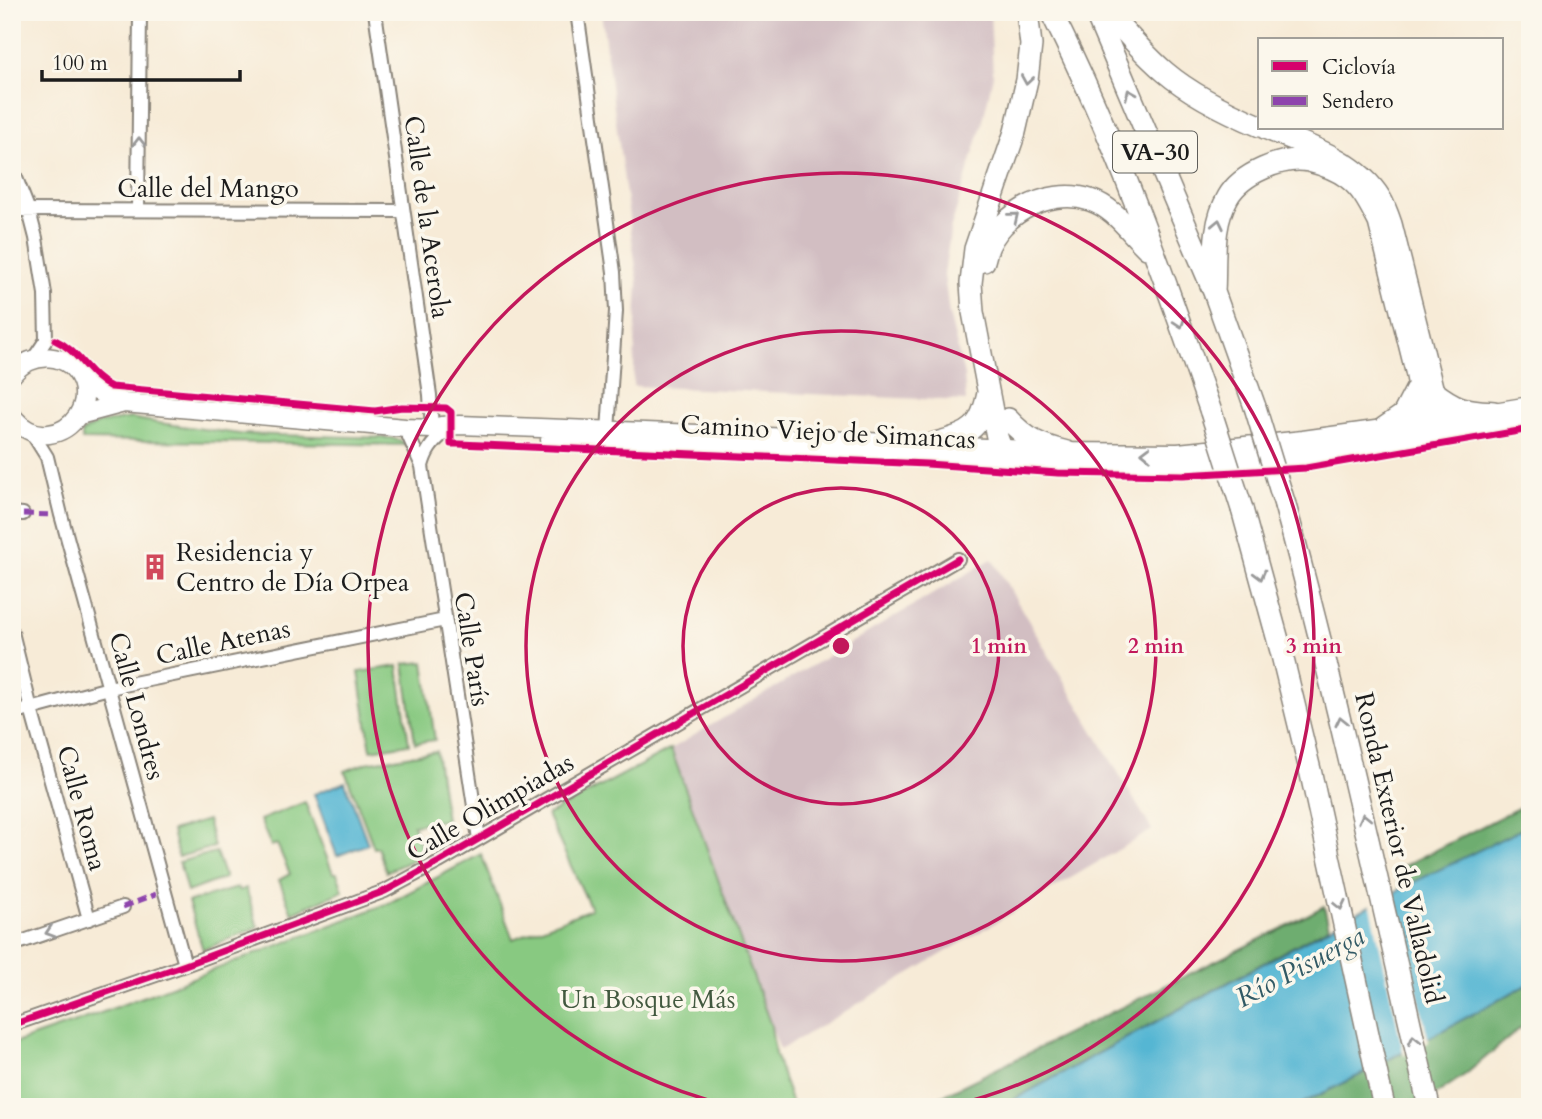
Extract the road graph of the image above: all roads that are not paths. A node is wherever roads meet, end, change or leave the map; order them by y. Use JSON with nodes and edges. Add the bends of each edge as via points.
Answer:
{"nodes":[{"id":1,"x":140,"y":12,"type":"edge"},
{"id":2,"x":375,"y":12,"type":"edge"},
{"id":3,"x":577,"y":12,"type":"edge"},
{"id":4,"x":1027,"y":12,"type":"edge"},
{"id":5,"x":1051,"y":12,"type":"edge"},
{"id":6,"x":1095,"y":12,"type":"edge"},
{"id":7,"x":1108,"y":12,"type":"edge"},
{"id":8,"x":1258,"y":125,"type":"edge"},
{"id":9,"x":1269,"y":130,"type":"edge"},
{"id":10,"x":12,"y":168,"type":"edge"},
{"id":11,"x":12,"y":210,"type":"edge"},
{"id":12,"x":138,"y":210,"type":"junction"},
{"id":13,"x":29,"y":211,"type":"junction"},
{"id":14,"x":403,"y":211,"type":"junction"},
{"id":15,"x":1157,"y":258,"type":"junction"},
{"id":16,"x":1214,"y":292,"type":"junction"},
{"id":17,"x":46,"y":340,"type":"junction"},
{"id":18,"x":34,"y":358,"type":"junction"},
{"id":19,"x":65,"y":362,"type":"junction"},
{"id":20,"x":12,"y":375,"type":"edge"},
{"id":21,"x":83,"y":385,"type":"junction"},
{"id":22,"x":989,"y":388,"type":"junction"},
{"id":23,"x":1426,"y":389,"type":"junction"},
{"id":24,"x":124,"y":403,"type":"junction"},
{"id":25,"x":1530,"y":406,"type":"edge"},
{"id":26,"x":1494,"y":412,"type":"junction"},
{"id":27,"x":79,"y":415,"type":"junction"},
{"id":28,"x":12,"y":416,"type":"edge"},
{"id":29,"x":1008,"y":419,"type":"junction"},
{"id":30,"x":1524,"y":420,"type":"edge"},
{"id":31,"x":1434,"y":422,"type":"junction"},
{"id":32,"x":405,"y":428,"type":"junction"},
{"id":33,"x":1384,"y":428,"type":"junction"},
{"id":34,"x":608,"y":430,"type":"junction"},
{"id":35,"x":438,"y":432,"type":"junction"},
{"id":36,"x":32,"y":433,"type":"junction"},
{"id":37,"x":55,"y":433,"type":"junction"},
{"id":38,"x":510,"y":438,"type":"junction"},
{"id":39,"x":933,"y":444,"type":"junction"},
{"id":40,"x":695,"y":447,"type":"junction"},
{"id":41,"x":1001,"y":448,"type":"junction"},
{"id":42,"x":788,"y":451,"type":"junction"},
{"id":43,"x":1067,"y":452,"type":"junction"},
{"id":44,"x":47,"y":457,"type":"junction"},
{"id":45,"x":1204,"y":464,"type":"junction"},
{"id":46,"x":422,"y":466,"type":"junction"},
{"id":47,"x":1119,"y":466,"type":"junction"},
{"id":48,"x":958,"y":559,"type":"dead end"},
{"id":49,"x":445,"y":620,"type":"junction"},
{"id":50,"x":12,"y":632,"type":"edge"},
{"id":51,"x":109,"y":688,"type":"junction"},
{"id":52,"x":31,"y":709,"type":"junction"},
{"id":53,"x":12,"y":714,"type":"edge"},
{"id":54,"x":479,"y":839,"type":"junction"},
{"id":55,"x":123,"y":907,"type":"dead end"},
{"id":56,"x":89,"y":919,"type":"junction"},
{"id":57,"x":12,"y":945,"type":"edge"},
{"id":58,"x":185,"y":965,"type":"junction"},
{"id":59,"x":12,"y":1025,"type":"edge"},
{"id":60,"x":1384,"y":1107,"type":"edge"},
{"id":61,"x":1429,"y":1107,"type":"edge"}],
"edges":[{"from":12,"to":1,"type":"street","one_way":true},
{"from":2,"to":14,"type":"street","name":"Calle de la Acerola"},
{"from":3,"to":34,"type":"street","via":[[614,272]]},
{"from":4,"to":22,"type":"highway","one_way":true,"via":[[1031,45],[1027,80],[1015,132],[975,249],[971,283]]},
{"from":5,"to":15,"type":"highway","number":"VA-30"},
{"from":16,"to":6,"type":"highway","name":"Ronda Exterior de Valladolid","number":"VA-30","one_way":true},
{"from":7,"to":8,"type":"highway","via":[[1165,73]]},
{"from":9,"to":23,"type":"highway","via":[[1342,162],[1364,178],[1381,199],[1391,224]]},
{"from":10,"to":13,"type":"street"},
{"from":11,"to":13,"type":"street","name":"Calle del Mango"},
{"from":12,"to":13,"type":"street","name":"Calle del Mango"},
{"from":12,"to":14,"type":"street","name":"Calle del Mango"},
{"from":13,"to":17,"type":"street","via":[[45,294]]},
{"from":14,"to":35,"type":"street","name":"Calle de la Acerola"},
{"from":29,"to":15,"type":"highway","one_way":true,"via":[[983,306],[986,250],[1001,228],[1020,211],[1043,200],[1066,196],[1089,200],[1126,224]]},
{"from":15,"to":60,"type":"highway","number":"VA-30","one_way":true,"bridge":true,"via":[[1242,509],[1281,651]]},
{"from":16,"to":23,"type":"highway","one_way":true,"via":[[1215,233],[1229,194],[1257,170],[1286,162],[1307,160],[1330,168],[1349,178],[1379,222]]},
{"from":61,"to":16,"type":"highway","name":"Ronda Exterior de Valladolid","number":"VA-30","one_way":true,"bridge":true,"via":[[1320,634],[1255,407]]},
{"from":17,"to":18,"type":"street"},
{"from":17,"to":19,"type":"street"},
{"from":18,"to":19,"type":"main road"},
{"from":18,"to":20,"type":"main road"},
{"from":19,"to":21,"type":"main road"},
{"from":21,"to":24,"type":"main road","name":"Camino Viejo de Simancas"},
{"from":21,"to":27,"type":"main road"},
{"from":22,"to":39,"type":"highway","via":[[984,414],[968,433]]},
{"from":22,"to":41,"type":"highway"},
{"from":23,"to":26,"type":"highway","via":[[1461,409]]},
{"from":23,"to":31,"type":"highway","via":[[1439,408]]},
{"from":23,"to":33,"type":"highway"},
{"from":24,"to":27,"type":"main road","name":"Camino Viejo de Simancas"},
{"from":24,"to":32,"type":"main road","name":"Camino Viejo de Simancas"},
{"from":25,"to":26,"type":"main road","name":"Camino Viejo de Simancas"},
{"from":26,"to":31,"type":"main road","name":"Camino Viejo de Simancas"},
{"from":27,"to":37,"type":"main road","via":[[68,428]]},
{"from":28,"to":36,"type":"main road"},
{"from":29,"to":41,"type":"highway"},
{"from":29,"to":43,"type":"highway","via":[[1041,445]]},
{"from":30,"to":31,"type":"main road","via":[[1494,417],[1447,426]]},
{"from":30,"to":45,"type":"main road","name":"Camino Viejo de Simancas","via":[[1295,456]]},
{"from":31,"to":33,"type":"main road","name":"Camino Viejo de Simancas"},
{"from":31,"to":45,"type":"main road","via":[[1430,429]]},
{"from":32,"to":35,"type":"main road","name":"Camino Viejo de Simancas"},
{"from":32,"to":46,"type":"street","name":"Calle París"},
{"from":33,"to":43,"type":"main road","name":"Camino Viejo de Simancas","one_way":true,"via":[[1178,453]]},
{"from":34,"to":35,"type":"main road","name":"Camino Viejo de Simancas","via":[[460,425],[441,426]]},
{"from":34,"to":38,"type":"main road","via":[[594,436],[521,433]]},
{"from":34,"to":39,"type":"main road","name":"Camino Viejo de Simancas"},
{"from":34,"to":40,"type":"main road","via":[[620,437],[679,440]]},
{"from":35,"to":38,"type":"main road","name":"Camino Viejo de Simancas"},
{"from":35,"to":46,"type":"street"},
{"from":36,"to":37,"type":"main road"},
{"from":36,"to":44,"type":"street","name":"Calle Londres"},
{"from":37,"to":44,"type":"street"},
{"from":38,"to":40,"type":"main road","name":"Camino Viejo de Simancas"},
{"from":39,"to":41,"type":"main road","name":"Camino Viejo de Simancas"},
{"from":40,"to":42,"type":"main road","name":"Camino Viejo de Simancas"},
{"from":41,"to":42,"type":"main road","via":[[991,454],[819,446]]},
{"from":41,"to":43,"type":"main road","name":"Camino Viejo de Simancas"},
{"from":41,"to":47,"type":"main road","via":[[1013,454]]},
{"from":42,"to":47,"type":"main road","name":"Camino Viejo de Simancas"},
{"from":44,"to":51,"type":"street","name":"Calle Londres"},
{"from":45,"to":47,"type":"main road","name":"Camino Viejo de Simancas"},
{"from":46,"to":49,"type":"street","name":"Calle París"},
{"from":48,"to":54,"type":"street","name":"Calle Olimpiadas"},
{"from":49,"to":51,"type":"street","name":"Calle Atenas"},
{"from":49,"to":54,"type":"street","name":"Calle París"},
{"from":50,"to":52,"type":"street","name":"Calle Roma"},
{"from":51,"to":52,"type":"street","name":"Calle Atenas"},
{"from":51,"to":58,"type":"street","name":"Calle Londres"},
{"from":52,"to":53,"type":"street","name":"Calle Atenas"},
{"from":52,"to":56,"type":"street","name":"Calle Roma"},
{"from":54,"to":58,"type":"street","name":"Calle Olimpiadas","via":[[386,891]]},
{"from":55,"to":56,"type":"street"},
{"from":56,"to":57,"type":"street","one_way":true},
{"from":58,"to":59,"type":"street","name":"Calle Olimpiadas"}]}
